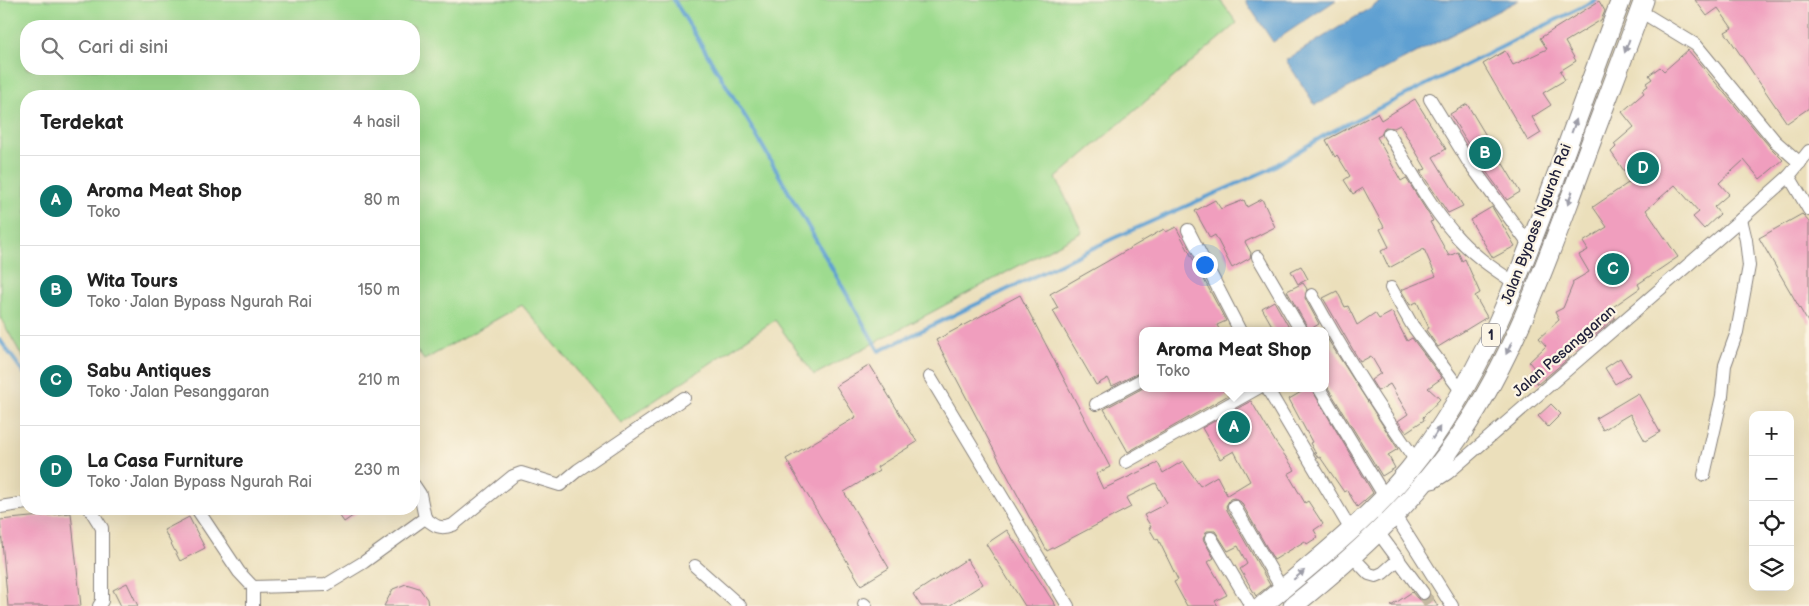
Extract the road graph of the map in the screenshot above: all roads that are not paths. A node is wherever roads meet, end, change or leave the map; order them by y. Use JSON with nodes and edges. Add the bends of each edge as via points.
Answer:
{"nodes":[{"id":1,"x":1621,"y":0,"type":"edge"},
{"id":2,"x":1642,"y":6,"type":"edge"},
{"id":3,"x":1430,"y":99,"type":"dead end"},
{"id":4,"x":1389,"y":134,"type":"dead end"},
{"id":5,"x":1809,"y":151,"type":"edge"},
{"id":6,"x":1800,"y":163,"type":"junction"},
{"id":7,"x":1789,"y":176,"type":"junction"},
{"id":8,"x":1809,"y":210,"type":"edge"},
{"id":9,"x":1741,"y":219,"type":"junction"},
{"id":10,"x":1188,"y":230,"type":"dead end"},
{"id":11,"x":1530,"y":246,"type":"junction"},
{"id":12,"x":1258,"y":257,"type":"dead end"},
{"id":13,"x":1515,"y":283,"type":"junction"},
{"id":14,"x":1390,"y":288,"type":"dead end"},
{"id":15,"x":1312,"y":295,"type":"dead end"},
{"id":16,"x":1236,"y":327,"type":"edge"},
{"id":17,"x":1299,"y":327,"type":"edge"},
{"id":18,"x":930,"y":377,"type":"dead end"},
{"id":19,"x":1139,"y":381,"type":"edge"},
{"id":20,"x":1251,"y":392,"type":"edge"},
{"id":21,"x":1269,"y":392,"type":"edge"},
{"id":22,"x":1321,"y":392,"type":"edge"},
{"id":23,"x":1462,"y":392,"type":"junction"},
{"id":24,"x":684,"y":398,"type":"dead end"},
{"id":25,"x":1096,"y":404,"type":"dead end"},
{"id":26,"x":1416,"y":460,"type":"junction"},
{"id":27,"x":1126,"y":462,"type":"dead end"},
{"id":28,"x":1704,"y":475,"type":"dead end"},
{"id":29,"x":1422,"y":484,"type":"junction"},
{"id":30,"x":420,"y":494,"type":"edge"},
{"id":31,"x":1385,"y":497,"type":"junction"},
{"id":32,"x":20,"y":504,"type":"edge"},
{"id":33,"x":1234,"y":506,"type":"dead end"},
{"id":34,"x":0,"y":507,"type":"edge"},
{"id":35,"x":1394,"y":514,"type":"junction"},
{"id":36,"x":94,"y":515,"type":"edge"},
{"id":37,"x":200,"y":515,"type":"edge"},
{"id":38,"x":425,"y":518,"type":"junction"},
{"id":39,"x":1351,"y":530,"type":"junction"},
{"id":40,"x":1378,"y":532,"type":"junction"},
{"id":41,"x":1211,"y":538,"type":"dead end"},
{"id":42,"x":1352,"y":556,"type":"junction"},
{"id":43,"x":1399,"y":559,"type":"junction"},
{"id":44,"x":695,"y":566,"type":"dead end"},
{"id":45,"x":253,"y":587,"type":"junction"},
{"id":46,"x":1282,"y":589,"type":"junction"},
{"id":47,"x":1423,"y":593,"type":"tunnel mouth"},
{"id":48,"x":99,"y":606,"type":"edge"},
{"id":49,"x":253,"y":606,"type":"edge"},
{"id":50,"x":740,"y":606,"type":"edge"},
{"id":51,"x":1068,"y":606,"type":"edge"},
{"id":52,"x":1250,"y":606,"type":"edge"},
{"id":53,"x":1262,"y":606,"type":"edge"},
{"id":54,"x":1293,"y":606,"type":"edge"},
{"id":55,"x":1452,"y":606,"type":"edge"}],
"edges":[{"from":11,"to":1,"type":"highway","name":"Jalan Bypass Ngurah Rai","number":"1","one_way":true},
{"from":2,"to":6,"type":"street","via":[[1696,45],[1763,127]]},
{"from":2,"to":29,"type":"highway","name":"Jalan Bypass Ngurah Rai","number":"1","one_way":true,"via":[[1523,318],[1491,386],[1461,435]]},
{"from":3,"to":11,"type":"street","via":[[1468,161]]},
{"from":4,"to":13,"type":"street","via":[[1436,211],[1453,232],[1484,263]]},
{"from":5,"to":6,"type":"street","name":"Jalan Pesanggaran"},
{"from":6,"to":7,"type":"street","name":"Jalan Pesanggaran"},
{"from":7,"to":8,"type":"street"},
{"from":7,"to":9,"type":"street","name":"Jalan Pesanggaran"},
{"from":9,"to":28,"type":"street","via":[[1749,266],[1737,332],[1724,365],[1722,396]]},
{"from":9,"to":29,"type":"street","name":"Jalan Pesanggaran","via":[[1448,473],[1434,482]]},
{"from":10,"to":16,"type":"street"},
{"from":11,"to":13,"type":"highway","name":"Jalan Bypass Ngurah Rai","number":"1"},
{"from":12,"to":17,"type":"street"},
{"from":13,"to":23,"type":"highway","name":"Jalan Bypass Ngurah Rai","number":"1"},
{"from":14,"to":23,"type":"street","via":[[1412,325]]},
{"from":15,"to":26,"type":"street","via":[[1343,349]]},
{"from":18,"to":51,"type":"street"},
{"from":19,"to":25,"type":"street"},
{"from":20,"to":27,"type":"street"},
{"from":21,"to":39,"type":"street"},
{"from":22,"to":31,"type":"street"},
{"from":26,"to":23,"type":"highway","name":"Jalan Bypass Ngurah Rai","number":"1","one_way":true},
{"from":24,"to":38,"type":"street","via":[[560,485],[521,473],[452,526],[435,526]]},
{"from":26,"to":31,"type":"highway","name":"Jalan Bypass Ngurah Rai","number":"1"},
{"from":29,"to":35,"type":"highway","name":"Jalan Bypass Ngurah Rai","number":"1"},
{"from":30,"to":38,"type":"street"},
{"from":31,"to":39,"type":"highway","name":"Jalan Bypass Ngurah Rai","number":"1"},
{"from":32,"to":34,"type":"street"},
{"from":33,"to":46,"type":"street"},
{"from":35,"to":40,"type":"highway","name":"Jalan Bypass Ngurah Rai","number":"1"},
{"from":35,"to":55,"type":"street"},
{"from":36,"to":48,"type":"street","via":[[102,528],[102,601]]},
{"from":37,"to":45,"type":"street"},
{"from":38,"to":45,"type":"street","via":[[326,585]]},
{"from":46,"to":39,"type":"highway","name":"Jalan Bypass Ngurah Rai","number":"1","one_way":true},
{"from":40,"to":42,"type":"highway","name":"Jalan Bypass Ngurah Rai","number":"1"},
{"from":40,"to":43,"type":"street"},
{"from":41,"to":52,"type":"street"},
{"from":42,"to":43,"type":"street","via":[[1369,574],[1376,576]]},
{"from":42,"to":54,"type":"highway","name":"Jalan Bypass Ngurah Rai","number":"1"},
{"from":43,"to":47,"type":"street"},
{"from":44,"to":50,"type":"street"},
{"from":45,"to":49,"type":"street"},
{"from":46,"to":53,"type":"highway","name":"Jalan Bypass Ngurah Rai","number":"1"}]}
